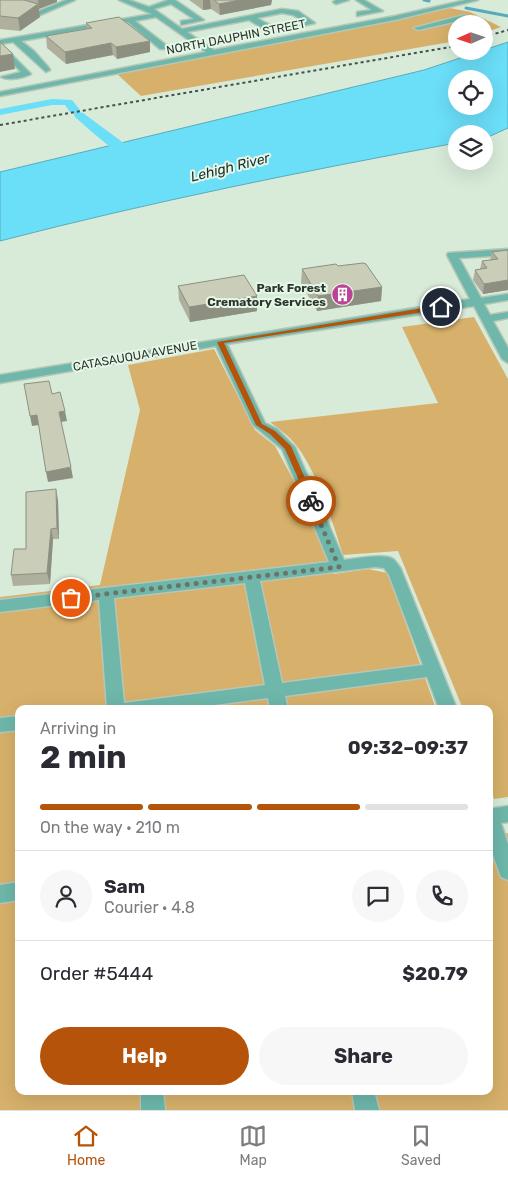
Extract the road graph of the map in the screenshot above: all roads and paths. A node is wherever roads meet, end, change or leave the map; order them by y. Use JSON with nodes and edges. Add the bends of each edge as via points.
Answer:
{"nodes":[{"id":1,"x":72,"y":0,"type":"edge"},
{"id":2,"x":122,"y":0,"type":"edge"},
{"id":3,"x":346,"y":0,"type":"edge"},
{"id":4,"x":359,"y":0,"type":"edge"},
{"id":5,"x":475,"y":0,"type":"edge"},
{"id":6,"x":175,"y":1,"type":"edge"},
{"id":7,"x":281,"y":2,"type":"dead end"},
{"id":8,"x":336,"y":2,"type":"dead end"},
{"id":9,"x":19,"y":8,"type":"edge"},
{"id":10,"x":149,"y":9,"type":"junction"},
{"id":11,"x":158,"y":15,"type":"junction"},
{"id":12,"x":351,"y":16,"type":"dead end"},
{"id":13,"x":250,"y":17,"type":"junction"},
{"id":14,"x":129,"y":20,"type":"junction"},
{"id":15,"x":200,"y":20,"type":"junction"},
{"id":16,"x":448,"y":21,"type":"edge"},
{"id":17,"x":172,"y":24,"type":"junction"},
{"id":18,"x":418,"y":28,"type":"dead end"},
{"id":19,"x":181,"y":31,"type":"junction"},
{"id":20,"x":14,"y":39,"type":"junction"},
{"id":21,"x":0,"y":42,"type":"edge"},
{"id":22,"x":0,"y":46,"type":"edge"},
{"id":23,"x":163,"y":47,"type":"dead end"},
{"id":24,"x":213,"y":53,"type":"junction"},
{"id":25,"x":46,"y":70,"type":"dead end"},
{"id":26,"x":5,"y":77,"type":"dead end"},
{"id":27,"x":0,"y":94,"type":"edge"},
{"id":28,"x":508,"y":252,"type":"edge"},
{"id":29,"x":508,"y":296,"type":"edge"},
{"id":30,"x":478,"y":302,"type":"junction"},
{"id":31,"x":508,"y":316,"type":"edge"},
{"id":32,"x":485,"y":319,"type":"junction"},
{"id":33,"x":220,"y":342,"type":"junction"},
{"id":34,"x":508,"y":359,"type":"edge"},
{"id":35,"x":0,"y":380,"type":"edge"},
{"id":36,"x":339,"y":567,"type":"junction"},
{"id":37,"x":251,"y":577,"type":"junction"},
{"id":38,"x":106,"y":594,"type":"junction"},
{"id":39,"x":0,"y":606,"type":"edge"},
{"id":40,"x":433,"y":670,"type":"junction"},
{"id":41,"x":275,"y":690,"type":"junction"},
{"id":42,"x":116,"y":705,"type":"edge"},
{"id":43,"x":159,"y":705,"type":"edge"},
{"id":44,"x":278,"y":705,"type":"edge"},
{"id":45,"x":446,"y":705,"type":"edge"},
{"id":46,"x":15,"y":723,"type":"edge"},
{"id":47,"x":0,"y":725,"type":"edge"},
{"id":48,"x":508,"y":814,"type":"edge"},
{"id":49,"x":493,"y":816,"type":"edge"},
{"id":50,"x":493,"y":828,"type":"edge"},
{"id":51,"x":508,"y":871,"type":"edge"},
{"id":52,"x":15,"y":892,"type":"edge"},
{"id":53,"x":0,"y":894,"type":"edge"},
{"id":54,"x":152,"y":1095,"type":"edge"},
{"id":55,"x":364,"y":1095,"type":"edge"},
{"id":56,"x":153,"y":1110,"type":"edge"},
{"id":57,"x":367,"y":1110,"type":"edge"}],
"edges":[{"from":1,"to":9,"type":"street","via":[[40,13]]},
{"from":2,"to":10,"type":"street"},
{"from":3,"to":8,"type":"street"},
{"from":4,"to":12,"type":"street","via":[[379,10]]},
{"from":5,"to":24,"type":"street","name":"NORTH DAUPHIN STREET"},
{"from":6,"to":10,"type":"street"},
{"from":6,"to":15,"type":"street"},
{"from":7,"to":15,"type":"street","via":[[266,8]]},
{"from":10,"to":11,"type":"street"},
{"from":11,"to":14,"type":"street"},
{"from":11,"to":17,"type":"street"},
{"from":13,"to":13,"type":"street","via":[[278,30],[314,23],[286,11]]},
{"from":13,"to":19,"type":"street"},
{"from":14,"to":20,"type":"street"},
{"from":14,"to":23,"type":"street"},
{"from":15,"to":17,"type":"street"},
{"from":16,"to":18,"type":"street"},
{"from":17,"to":19,"type":"street"},
{"from":19,"to":24,"type":"street"},
{"from":20,"to":21,"type":"street"},
{"from":20,"to":25,"type":"street"},
{"from":22,"to":26,"type":"street","via":[[27,74]]},
{"from":24,"to":27,"type":"street","name":"NORTH DAUPHIN STREET"},
{"from":28,"to":30,"type":"street","via":[[452,255]]},
{"from":29,"to":30,"type":"street","name":"CATASAUQUA AVENUE"},
{"from":30,"to":32,"type":"street"},
{"from":30,"to":33,"type":"street","name":"CATASAUQUA AVENUE"},
{"from":31,"to":32,"type":"street"},
{"from":32,"to":34,"type":"street"},
{"from":33,"to":35,"type":"street","name":"CATASAUQUA AVENUE"},
{"from":33,"to":36,"type":"street","via":[[260,425],[288,448]]},
{"from":36,"to":37,"type":"street"},
{"from":36,"to":40,"type":"street","via":[[388,563],[396,573]]},
{"from":37,"to":38,"type":"street"},
{"from":37,"to":41,"type":"street"},
{"from":38,"to":39,"type":"street"},
{"from":38,"to":42,"type":"street"},
{"from":40,"to":41,"type":"street"},
{"from":40,"to":45,"type":"street"},
{"from":41,"to":43,"type":"street"},
{"from":41,"to":44,"type":"street"},
{"from":46,"to":47,"type":"street"},
{"from":48,"to":49,"type":"street"},
{"from":50,"to":51,"type":"street"},
{"from":52,"to":53,"type":"street"},
{"from":54,"to":56,"type":"street"},
{"from":55,"to":57,"type":"street"}]}
